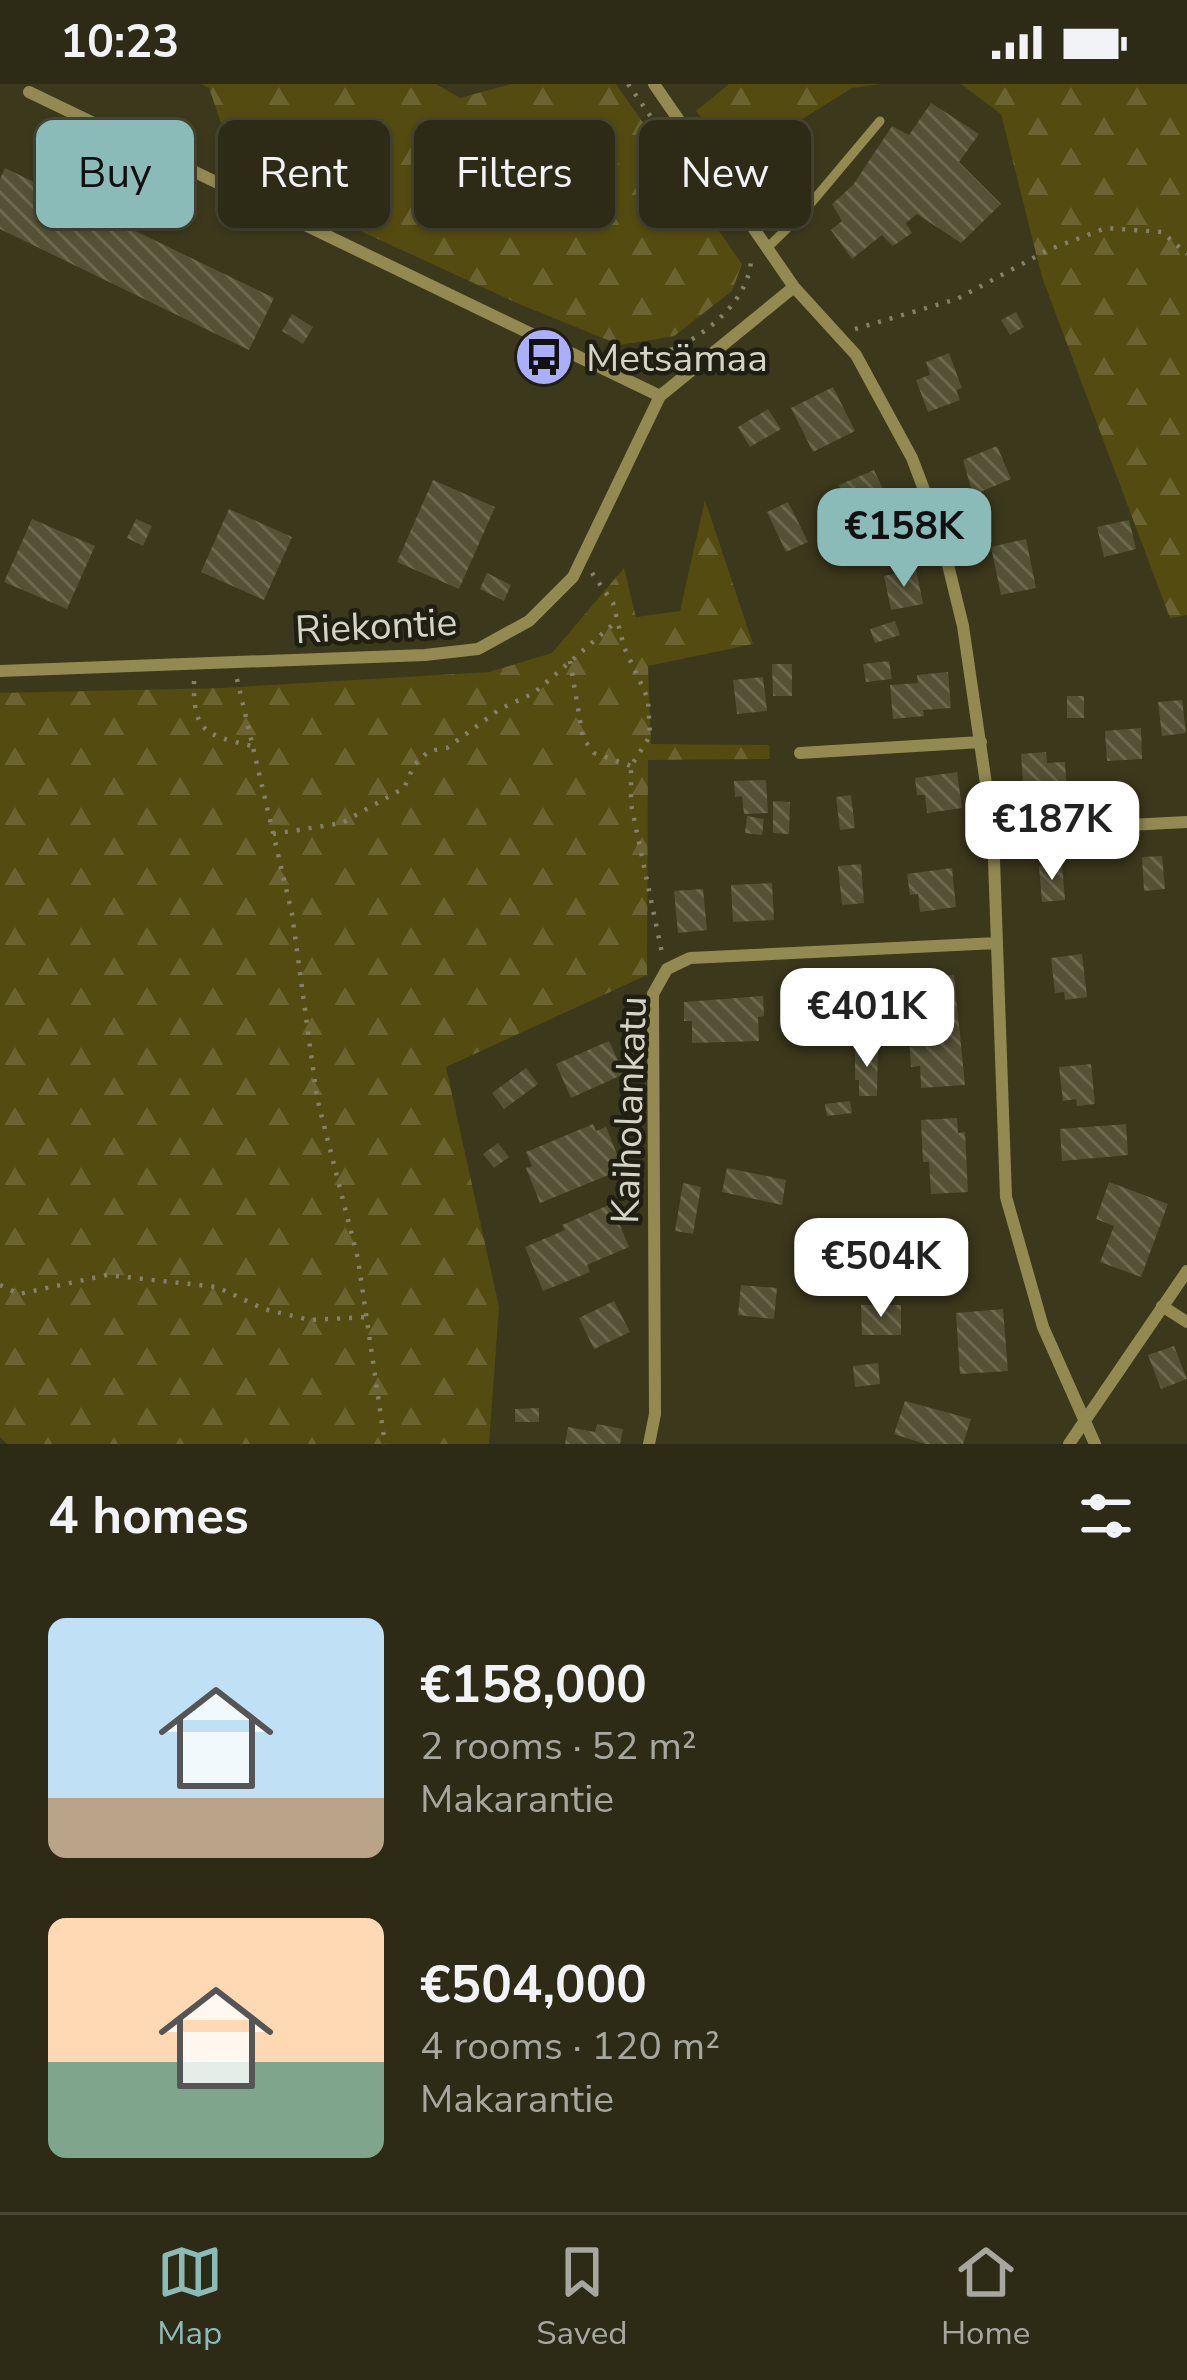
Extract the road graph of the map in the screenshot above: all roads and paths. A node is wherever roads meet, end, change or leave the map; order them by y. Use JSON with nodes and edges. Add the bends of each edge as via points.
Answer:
{"nodes":[{"id":1,"x":628,"y":84,"type":"edge"},
{"id":2,"x":654,"y":84,"type":"edge"},
{"id":3,"x":29,"y":92,"type":"dead end"},
{"id":4,"x":653,"y":120,"type":"edge"},
{"id":5,"x":880,"y":121,"type":"dead end"},
{"id":6,"x":767,"y":248,"type":"junction"},
{"id":7,"x":1187,"y":254,"type":"edge"},
{"id":8,"x":752,"y":261,"type":"dead end"},
{"id":9,"x":794,"y":287,"type":"junction"},
{"id":10,"x":836,"y":334,"type":"junction"},
{"id":11,"x":590,"y":363,"type":"junction"},
{"id":12,"x":660,"y":396,"type":"junction"},
{"id":13,"x":582,"y":558,"type":"junction"},
{"id":14,"x":617,"y":620,"type":"junction"},
{"id":15,"x":570,"y":661,"type":"junction"},
{"id":16,"x":233,"y":662,"type":"junction"},
{"id":17,"x":195,"y":663,"type":"junction"},
{"id":18,"x":0,"y":671,"type":"edge"},
{"id":19,"x":981,"y":742,"type":"junction"},
{"id":20,"x":252,"y":746,"type":"junction"},
{"id":21,"x":800,"y":753,"type":"dead end"},
{"id":22,"x":631,"y":766,"type":"junction"},
{"id":23,"x":1187,"y":822,"type":"edge"},
{"id":24,"x":993,"y":832,"type":"junction"},
{"id":25,"x":273,"y":834,"type":"junction"},
{"id":26,"x":998,"y":943,"type":"junction"},
{"id":27,"x":667,"y":969,"type":"junction"},
{"id":28,"x":1187,"y":1271,"type":"edge"},
{"id":29,"x":0,"y":1285,"type":"edge"},
{"id":30,"x":1162,"y":1306,"type":"junction"},
{"id":31,"x":367,"y":1317,"type":"junction"},
{"id":32,"x":1187,"y":1322,"type":"edge"},
{"id":33,"x":1086,"y":1418,"type":"junction"},
{"id":34,"x":385,"y":1444,"type":"edge"},
{"id":35,"x":649,"y":1444,"type":"edge"},
{"id":36,"x":1069,"y":1444,"type":"edge"},
{"id":37,"x":1095,"y":1444,"type":"edge"}],
"edges":[{"from":1,"to":4,"type":"path"},
{"from":2,"to":6,"type":"street"},
{"from":3,"to":11,"type":"street"},
{"from":5,"to":6,"type":"lane"},
{"from":6,"to":9,"type":"street"},
{"from":7,"to":10,"type":"path","via":[[1162,232],[1106,228],[957,299]]},
{"from":8,"to":11,"type":"path","via":[[736,303],[678,347]]},
{"from":9,"to":10,"type":"street"},
{"from":9,"to":12,"type":"street","name":"Riekontie"},
{"from":10,"to":19,"type":"street","via":[[856,355],[912,458],[940,532]]},
{"from":11,"to":12,"type":"street"},
{"from":12,"to":13,"type":"street","name":"Riekontie"},
{"from":13,"to":14,"type":"path"},
{"from":13,"to":16,"type":"street","name":"Riekontie","via":[[529,622],[478,649]]},
{"from":14,"to":15,"type":"path"},
{"from":14,"to":22,"type":"path","via":[[648,699],[650,736]]},
{"from":15,"to":22,"type":"path","via":[[583,738],[594,753]]},
{"from":15,"to":25,"type":"path","via":[[534,693],[447,748],[428,751],[404,788],[341,823]]},
{"from":16,"to":17,"type":"street","name":"Riekontie"},
{"from":16,"to":20,"type":"path"},
{"from":17,"to":18,"type":"street","name":"Riekontie"},
{"from":17,"to":20,"type":"path","via":[[201,724],[217,738]]},
{"from":19,"to":21,"type":"street"},
{"from":19,"to":24,"type":"street"},
{"from":20,"to":25,"type":"path"},
{"from":22,"to":27,"type":"path","via":[[638,855]]},
{"from":23,"to":24,"type":"street"},
{"from":24,"to":26,"type":"street"},
{"from":25,"to":31,"type":"path","via":[[317,1098]]},
{"from":26,"to":27,"type":"street","name":"Kaiholankatu","via":[[690,958]]},
{"from":26,"to":33,"type":"street","via":[[1006,1197],[1043,1327]]},
{"from":27,"to":35,"type":"street","name":"Kaiholankatu","via":[[653,994]]},
{"from":28,"to":30,"type":"street"},
{"from":29,"to":31,"type":"path","via":[[19,1294],[107,1275],[217,1287],[310,1320]]},
{"from":30,"to":32,"type":"street"},
{"from":30,"to":33,"type":"street"},
{"from":31,"to":34,"type":"path"},
{"from":33,"to":36,"type":"street"},
{"from":33,"to":37,"type":"street"}]}
